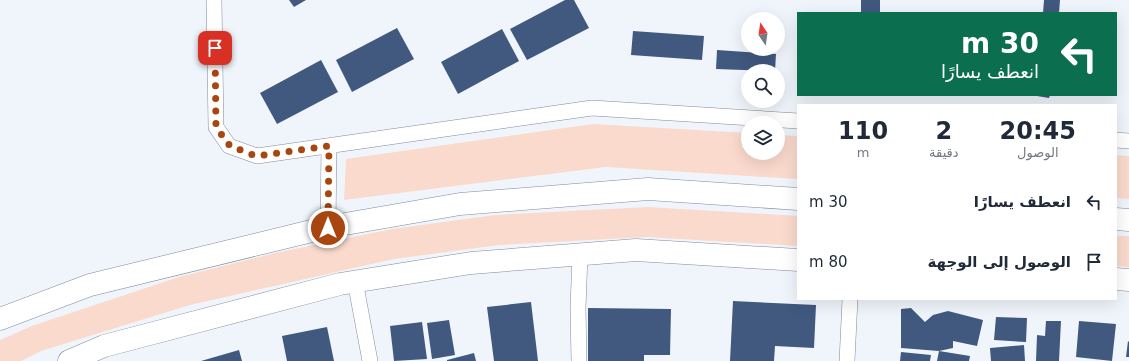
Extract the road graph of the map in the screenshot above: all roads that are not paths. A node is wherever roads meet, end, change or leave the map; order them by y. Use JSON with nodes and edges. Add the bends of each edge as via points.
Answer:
{"nodes":[{"id":1,"x":214,"y":0,"type":"edge"},
{"id":2,"x":797,"y":121,"type":"edge"},
{"id":3,"x":1117,"y":140,"type":"edge"},
{"id":4,"x":1129,"y":141,"type":"edge"},
{"id":5,"x":329,"y":146,"type":"junction"},
{"id":6,"x":797,"y":199,"type":"edge"},
{"id":7,"x":1117,"y":219,"type":"edge"},
{"id":8,"x":1129,"y":220,"type":"edge"},
{"id":9,"x":328,"y":228,"type":"junction"},
{"id":10,"x":580,"y":255,"type":"junction"},
{"id":11,"x":797,"y":260,"type":"edge"},
{"id":12,"x":1117,"y":279,"type":"edge"},
{"id":13,"x":1129,"y":280,"type":"edge"},
{"id":14,"x":355,"y":282,"type":"junction"},
{"id":15,"x":850,"y":300,"type":"edge"},
{"id":16,"x":0,"y":319,"type":"edge"},
{"id":17,"x":69,"y":361,"type":"edge"},
{"id":18,"x":370,"y":361,"type":"edge"},
{"id":19,"x":579,"y":361,"type":"edge"},
{"id":20,"x":847,"y":361,"type":"edge"}],
"edges":[{"from":1,"to":5,"type":"street","via":[[216,127],[230,146],[256,156]]},
{"from":2,"to":5,"type":"street","via":[[592,108]]},
{"from":3,"to":4,"type":"street"},
{"from":5,"to":9,"type":"street"},
{"from":6,"to":9,"type":"main road","via":[[648,189],[460,204]]},
{"from":7,"to":8,"type":"main road"},
{"from":9,"to":16,"type":"main road","via":[[90,285]]},
{"from":10,"to":11,"type":"main road","via":[[636,250]]},
{"from":10,"to":14,"type":"main road","via":[[471,263]]},
{"from":10,"to":19,"type":"street"},
{"from":12,"to":13,"type":"main road"},
{"from":14,"to":17,"type":"main road","via":[[104,346]]},
{"from":14,"to":18,"type":"street"},
{"from":15,"to":20,"type":"street"}]}
